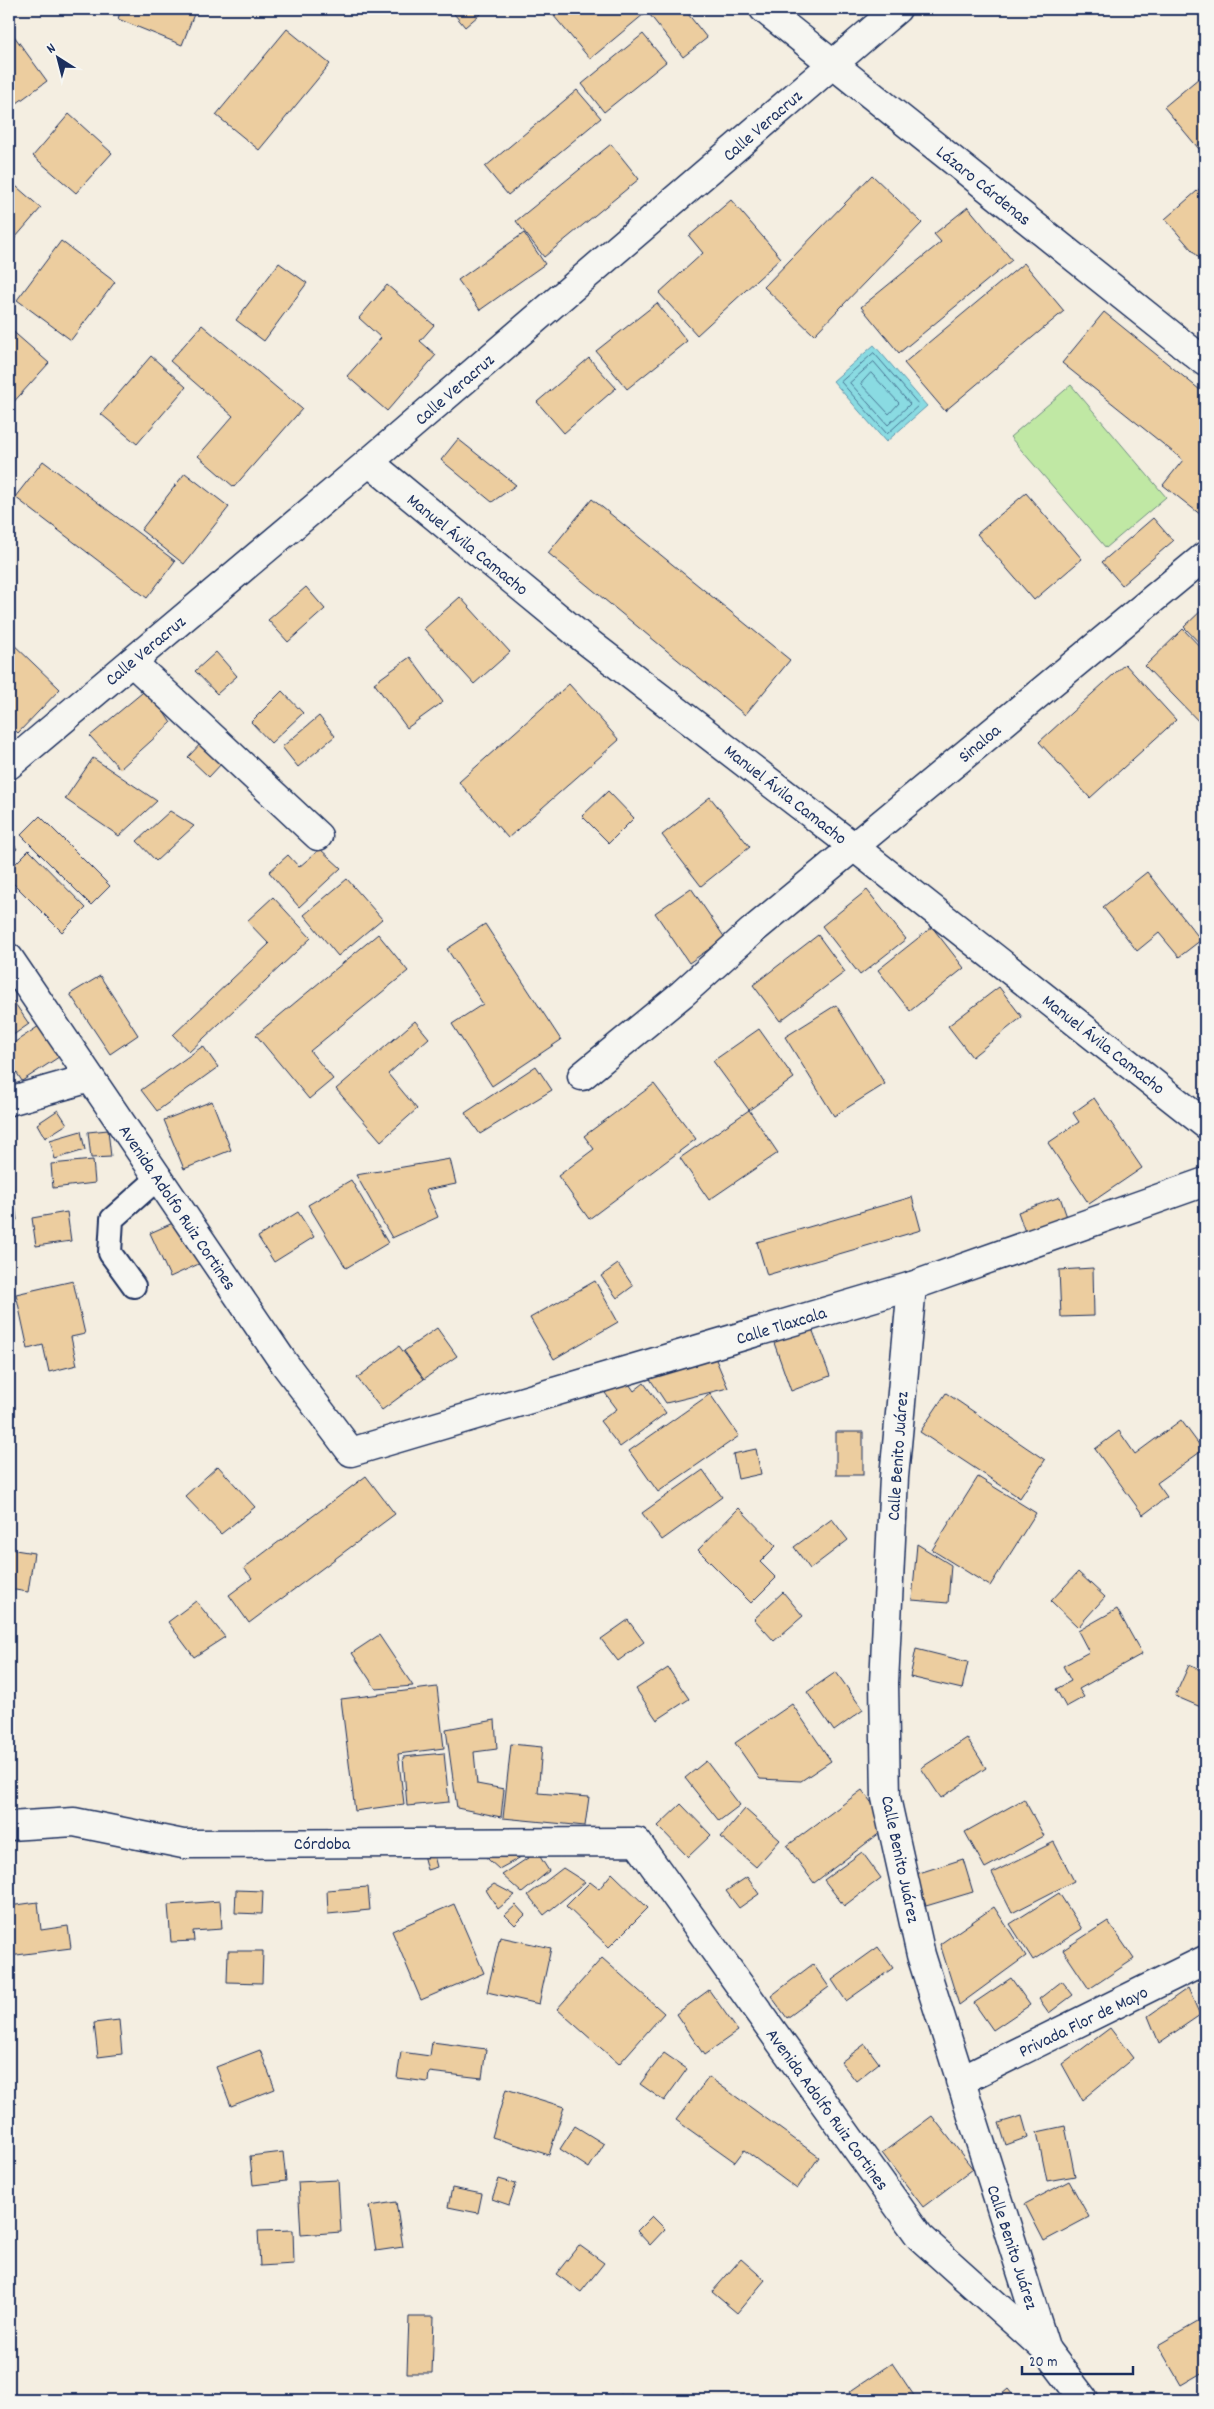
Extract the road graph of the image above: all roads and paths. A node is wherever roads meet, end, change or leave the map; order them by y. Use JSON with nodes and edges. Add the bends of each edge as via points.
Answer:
{"nodes":[{"id":1,"x":764,"y":9,"type":"edge"},
{"id":2,"x":897,"y":9,"type":"edge"},
{"id":3,"x":833,"y":64,"type":"junction"},
{"id":4,"x":1205,"y":362,"type":"edge"},
{"id":5,"x":368,"y":462,"type":"junction"},
{"id":6,"x":1205,"y":556,"type":"edge"},
{"id":7,"x":132,"y":662,"type":"junction"},
{"id":8,"x":9,"y":765,"type":"edge"},
{"id":9,"x":318,"y":836,"type":"dead end"},
{"id":10,"x":854,"y":847,"type":"junction"},
{"id":11,"x":9,"y":958,"type":"edge"},
{"id":12,"x":582,"y":1076,"type":"dead end"},
{"id":13,"x":90,"y":1078,"type":"junction"},
{"id":14,"x":9,"y":1101,"type":"edge"},
{"id":15,"x":1205,"y":1124,"type":"edge"},
{"id":16,"x":158,"y":1178,"type":"junction"},
{"id":17,"x":1205,"y":1182,"type":"edge"},
{"id":18,"x":134,"y":1286,"type":"dead end"},
{"id":19,"x":912,"y":1286,"type":"junction"},
{"id":20,"x":351,"y":1452,"type":"joint"},
{"id":21,"x":9,"y":1826,"type":"edge"},
{"id":22,"x":637,"y":1842,"type":"joint"},
{"id":23,"x":1205,"y":1960,"type":"edge"},
{"id":24,"x":960,"y":2081,"type":"junction"},
{"id":25,"x":1046,"y":2350,"type":"junction"},
{"id":26,"x":1084,"y":2400,"type":"edge"}],
"edges":[{"from":1,"to":3,"type":"street","name":"Lázaro Cárdenas"},
{"from":2,"to":3,"type":"street","name":"Calle Veracruz"},
{"from":3,"to":4,"type":"street","name":"Lázaro Cárdenas"},
{"from":3,"to":5,"type":"street","name":"Calle Veracruz"},
{"from":5,"to":7,"type":"street","name":"Calle Veracruz"},
{"from":5,"to":10,"type":"street","name":"Manuel Ávila Camacho","via":[[584,639]]},
{"from":6,"to":10,"type":"street","name":"Sinaloa"},
{"from":7,"to":8,"type":"street","name":"Calle Veracruz"},
{"from":7,"to":9,"type":"street"},
{"from":10,"to":12,"type":"street","name":"Sinaloa"},
{"from":10,"to":15,"type":"street","name":"Manuel Ávila Camacho"},
{"from":11,"to":13,"type":"street","name":"Avenida Adolfo Ruiz Cortines"},
{"from":13,"to":14,"type":"street"},
{"from":13,"to":16,"type":"street","name":"Avenida Adolfo Ruiz Cortines"},
{"from":16,"to":18,"type":"lane","via":[[112,1219],[110,1253]]},
{"from":16,"to":20,"type":"street","name":"Avenida Adolfo Ruiz Cortines","via":[[284,1363]]},
{"from":17,"to":19,"type":"street","name":"Calle Tlaxcala"},
{"from":19,"to":20,"type":"street","name":"Calle Tlaxcala"},
{"from":19,"to":24,"type":"street","name":"Calle Benito Juárez","via":[[893,1487],[884,1683],[886,1798],[921,1955]]},
{"from":21,"to":22,"type":"street","name":"Córdoba","via":[[74,1822],[183,1844]]},
{"from":22,"to":25,"type":"street","name":"Avenida Adolfo Ruiz Cortines","via":[[920,2237]]},
{"from":23,"to":24,"type":"street","name":"Privada Flor de Mayo"},
{"from":24,"to":25,"type":"street","name":"Calle Benito Juárez"},
{"from":25,"to":26,"type":"street","name":"Calle Benito Juárez"}]}
